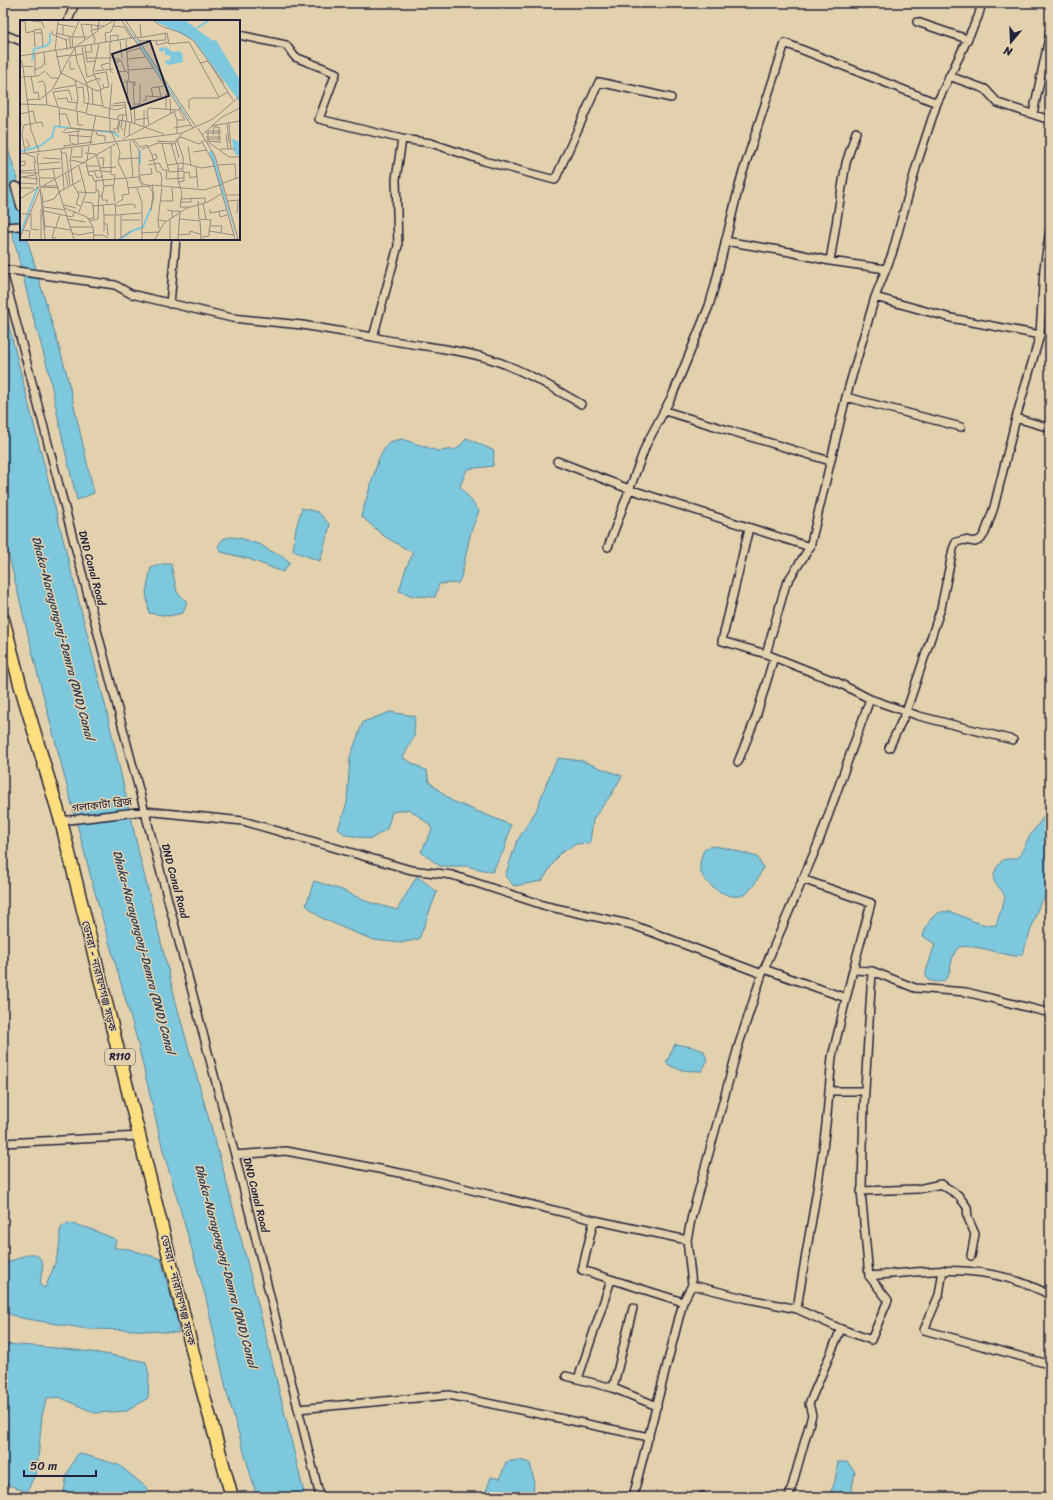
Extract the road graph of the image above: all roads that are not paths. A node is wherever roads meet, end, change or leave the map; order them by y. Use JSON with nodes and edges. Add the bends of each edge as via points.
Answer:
{"nodes":[{"id":1,"x":75,"y":3,"type":"edge"},
{"id":2,"x":982,"y":3,"type":"edge"},
{"id":3,"x":68,"y":20,"type":"edge"},
{"id":4,"x":917,"y":22,"type":"dead end"},
{"id":5,"x":1050,"y":33,"type":"edge"},
{"id":6,"x":3,"y":34,"type":"edge"},
{"id":7,"x":240,"y":35,"type":"edge"},
{"id":8,"x":967,"y":39,"type":"junction"},
{"id":9,"x":20,"y":41,"type":"edge"},
{"id":10,"x":949,"y":76,"type":"junction"},
{"id":11,"x":671,"y":98,"type":"dead end"},
{"id":12,"x":937,"y":103,"type":"junction"},
{"id":13,"x":1033,"y":114,"type":"junction"},
{"id":14,"x":1050,"y":120,"type":"edge"},
{"id":15,"x":856,"y":132,"type":"dead end"},
{"id":16,"x":402,"y":139,"type":"junction"},
{"id":17,"x":20,"y":188,"type":"edge"},
{"id":18,"x":20,"y":204,"type":"edge"},
{"id":19,"x":3,"y":226,"type":"edge"},
{"id":20,"x":20,"y":226,"type":"edge"},
{"id":21,"x":1050,"y":230,"type":"edge"},
{"id":22,"x":176,"y":240,"type":"edge"},
{"id":23,"x":725,"y":241,"type":"junction"},
{"id":24,"x":830,"y":261,"type":"junction"},
{"id":25,"x":3,"y":268,"type":"edge"},
{"id":26,"x":886,"y":269,"type":"junction"},
{"id":27,"x":3,"y":272,"type":"edge"},
{"id":28,"x":875,"y":297,"type":"junction"},
{"id":29,"x":170,"y":304,"type":"junction"},
{"id":30,"x":1040,"y":335,"type":"junction"},
{"id":31,"x":373,"y":336,"type":"junction"},
{"id":32,"x":846,"y":397,"type":"junction"},
{"id":33,"x":581,"y":404,"type":"dead end"},
{"id":34,"x":665,"y":411,"type":"junction"},
{"id":35,"x":1016,"y":418,"type":"junction"},
{"id":36,"x":961,"y":427,"type":"dead end"},
{"id":37,"x":1050,"y":428,"type":"edge"},
{"id":38,"x":557,"y":461,"type":"dead end"},
{"id":39,"x":830,"y":461,"type":"junction"},
{"id":40,"x":629,"y":489,"type":"junction"},
{"id":41,"x":749,"y":528,"type":"junction"},
{"id":42,"x":810,"y":547,"type":"junction"},
{"id":43,"x":608,"y":548,"type":"dead end"},
{"id":44,"x":3,"y":619,"type":"edge"},
{"id":45,"x":766,"y":654,"type":"junction"},
{"id":46,"x":774,"y":657,"type":"junction"},
{"id":47,"x":870,"y":699,"type":"junction"},
{"id":48,"x":906,"y":712,"type":"junction"},
{"id":49,"x":1013,"y":740,"type":"dead end"},
{"id":50,"x":889,"y":748,"type":"dead end"},
{"id":51,"x":738,"y":762,"type":"dead end"},
{"id":52,"x":145,"y":811,"type":"junction"},
{"id":53,"x":61,"y":821,"type":"junction"},
{"id":54,"x":802,"y":879,"type":"junction"},
{"id":55,"x":853,"y":970,"type":"junction"},
{"id":56,"x":872,"y":971,"type":"junction"},
{"id":57,"x":763,"y":972,"type":"junction"},
{"id":58,"x":846,"y":998,"type":"junction"},
{"id":59,"x":1050,"y":1013,"type":"edge"},
{"id":60,"x":829,"y":1091,"type":"junction"},
{"id":61,"x":865,"y":1091,"type":"junction"},
{"id":62,"x":140,"y":1136,"type":"junction"},
{"id":63,"x":3,"y":1143,"type":"edge"},
{"id":64,"x":235,"y":1155,"type":"junction"},
{"id":65,"x":861,"y":1191,"type":"junction"},
{"id":66,"x":594,"y":1220,"type":"junction"},
{"id":67,"x":687,"y":1240,"type":"junction"},
{"id":68,"x":971,"y":1256,"type":"dead end"},
{"id":69,"x":943,"y":1270,"type":"junction"},
{"id":70,"x":870,"y":1276,"type":"junction"},
{"id":71,"x":612,"y":1280,"type":"junction"},
{"id":72,"x":692,"y":1284,"type":"junction"},
{"id":73,"x":1050,"y":1295,"type":"edge"},
{"id":74,"x":683,"y":1302,"type":"junction"},
{"id":75,"x":633,"y":1308,"type":"dead end"},
{"id":76,"x":797,"y":1309,"type":"junction"},
{"id":77,"x":841,"y":1329,"type":"junction"},
{"id":78,"x":1050,"y":1358,"type":"edge"},
{"id":79,"x":566,"y":1376,"type":"dead end"},
{"id":80,"x":578,"y":1379,"type":"junction"},
{"id":81,"x":613,"y":1388,"type":"junction"},
{"id":82,"x":657,"y":1406,"type":"junction"},
{"id":83,"x":298,"y":1409,"type":"junction"},
{"id":84,"x":649,"y":1437,"type":"junction"},
{"id":85,"x":232,"y":1497,"type":"edge"},
{"id":86,"x":320,"y":1497,"type":"edge"},
{"id":87,"x":633,"y":1497,"type":"edge"},
{"id":88,"x":788,"y":1497,"type":"edge"}],
"edges":[{"from":1,"to":3,"type":"street"},
{"from":2,"to":8,"type":"street"},
{"from":4,"to":8,"type":"street"},
{"from":5,"to":13,"type":"street"},
{"from":6,"to":9,"type":"street"},
{"from":7,"to":16,"type":"street","via":[[286,45],[295,57],[336,73],[319,118]]},
{"from":8,"to":10,"type":"street"},
{"from":10,"to":12,"type":"street"},
{"from":10,"to":13,"type":"street","via":[[985,89],[998,103]]},
{"from":11,"to":16,"type":"street","via":[[599,82],[555,180],[484,161],[431,143]]},
{"from":12,"to":23,"type":"street","via":[[785,43],[741,178]]},
{"from":12,"to":26,"type":"street"},
{"from":13,"to":14,"type":"street"},
{"from":15,"to":24,"type":"street","via":[[846,163]]},
{"from":16,"to":31,"type":"street","via":[[396,179],[398,246]]},
{"from":17,"to":18,"type":"street","via":[[15,186]]},
{"from":19,"to":20,"type":"street"},
{"from":21,"to":30,"type":"street","via":[[1044,268]]},
{"from":22,"to":29,"type":"street"},
{"from":23,"to":24,"type":"street"},
{"from":23,"to":34,"type":"street","via":[[709,306]]},
{"from":24,"to":26,"type":"street"},
{"from":25,"to":29,"type":"street","via":[[115,286],[131,294]]},
{"from":26,"to":28,"type":"street"},
{"from":27,"to":52,"type":"street","name":"DND Canal Road"},
{"from":28,"to":30,"type":"street","via":[[951,318]]},
{"from":28,"to":32,"type":"street"},
{"from":29,"to":31,"type":"street","via":[[232,318]]},
{"from":30,"to":35,"type":"street"},
{"from":31,"to":33,"type":"street","via":[[441,347],[490,359],[530,375]]},
{"from":32,"to":36,"type":"street"},
{"from":32,"to":39,"type":"street"},
{"from":34,"to":39,"type":"street"},
{"from":34,"to":40,"type":"street","via":[[646,445]]},
{"from":35,"to":37,"type":"street"},
{"from":35,"to":48,"type":"street","via":[[985,533],[975,542],[956,542],[953,548],[941,608]]},
{"from":38,"to":40,"type":"street"},
{"from":39,"to":42,"type":"street"},
{"from":40,"to":41,"type":"street"},
{"from":40,"to":43,"type":"street"},
{"from":41,"to":42,"type":"street"},
{"from":41,"to":45,"type":"street","via":[[722,641]]},
{"from":42,"to":45,"type":"street","via":[[786,584]]},
{"from":44,"to":53,"type":"main road","name":"ডেমরা - নারায়ণগঞ্জ সড়ক","number":"R110"},
{"from":45,"to":46,"type":"street"},
{"from":46,"to":47,"type":"street","via":[[837,682]]},
{"from":46,"to":51,"type":"street","via":[[756,717]]},
{"from":47,"to":48,"type":"street"},
{"from":47,"to":54,"type":"street","via":[[818,844]]},
{"from":48,"to":49,"type":"street"},
{"from":48,"to":50,"type":"street"},
{"from":52,"to":53,"type":"street","name":"গলাকাটা ব্রিজ"},
{"from":52,"to":57,"type":"street","name":"গলাকাটা ব্রিজ","via":[[243,821],[411,870],[452,875],[546,906],[633,925]]},
{"from":52,"to":64,"type":"street","name":"DND Canal Road"},
{"from":53,"to":62,"type":"main road","name":"ডেমরা - নারায়ণগঞ্জ সড়ক","number":"R110"},
{"from":54,"to":55,"type":"street","via":[[871,903]]},
{"from":54,"to":57,"type":"street"},
{"from":55,"to":56,"type":"street"},
{"from":55,"to":58,"type":"street"},
{"from":56,"to":59,"type":"street","via":[[915,988],[966,992]]},
{"from":56,"to":61,"type":"street"},
{"from":57,"to":58,"type":"street","name":"গলাকাটা ব্রিজ"},
{"from":57,"to":67,"type":"street","via":[[738,1047]]},
{"from":58,"to":60,"type":"street","via":[[832,1057]]},
{"from":60,"to":61,"type":"street"},
{"from":60,"to":76,"type":"street","via":[[820,1175]]},
{"from":61,"to":65,"type":"street"},
{"from":62,"to":63,"type":"street"},
{"from":62,"to":85,"type":"main road","name":"ডেমরা - নারায়ণগঞ্জ সড়ক","number":"R110"},
{"from":64,"to":66,"type":"street","via":[[286,1151],[410,1176]]},
{"from":64,"to":83,"type":"street","name":"DND Canal Road"},
{"from":65,"to":68,"type":"street","via":[[918,1189],[941,1184],[958,1195],[967,1207],[968,1218],[975,1234]]},
{"from":65,"to":70,"type":"street"},
{"from":66,"to":67,"type":"street"},
{"from":66,"to":71,"type":"street","via":[[582,1270]]},
{"from":67,"to":72,"type":"street"},
{"from":69,"to":70,"type":"street"},
{"from":69,"to":73,"type":"street","via":[[993,1274],[1032,1285]]},
{"from":69,"to":78,"type":"street","via":[[939,1295],[924,1330],[1048,1364]]},
{"from":70,"to":77,"type":"street","via":[[888,1300],[871,1340]]},
{"from":71,"to":74,"type":"street"},
{"from":71,"to":80,"type":"street"},
{"from":72,"to":74,"type":"street"},
{"from":72,"to":76,"type":"street"},
{"from":74,"to":82,"type":"street"},
{"from":75,"to":81,"type":"street"},
{"from":76,"to":77,"type":"street"},
{"from":77,"to":88,"type":"street","via":[[809,1404],[812,1415]]},
{"from":79,"to":80,"type":"street"},
{"from":80,"to":81,"type":"street"},
{"from":81,"to":82,"type":"street"},
{"from":82,"to":84,"type":"street"},
{"from":83,"to":84,"type":"street","via":[[449,1395]]},
{"from":83,"to":86,"type":"street","name":"DND Canal Road"},
{"from":84,"to":87,"type":"street"}]}
